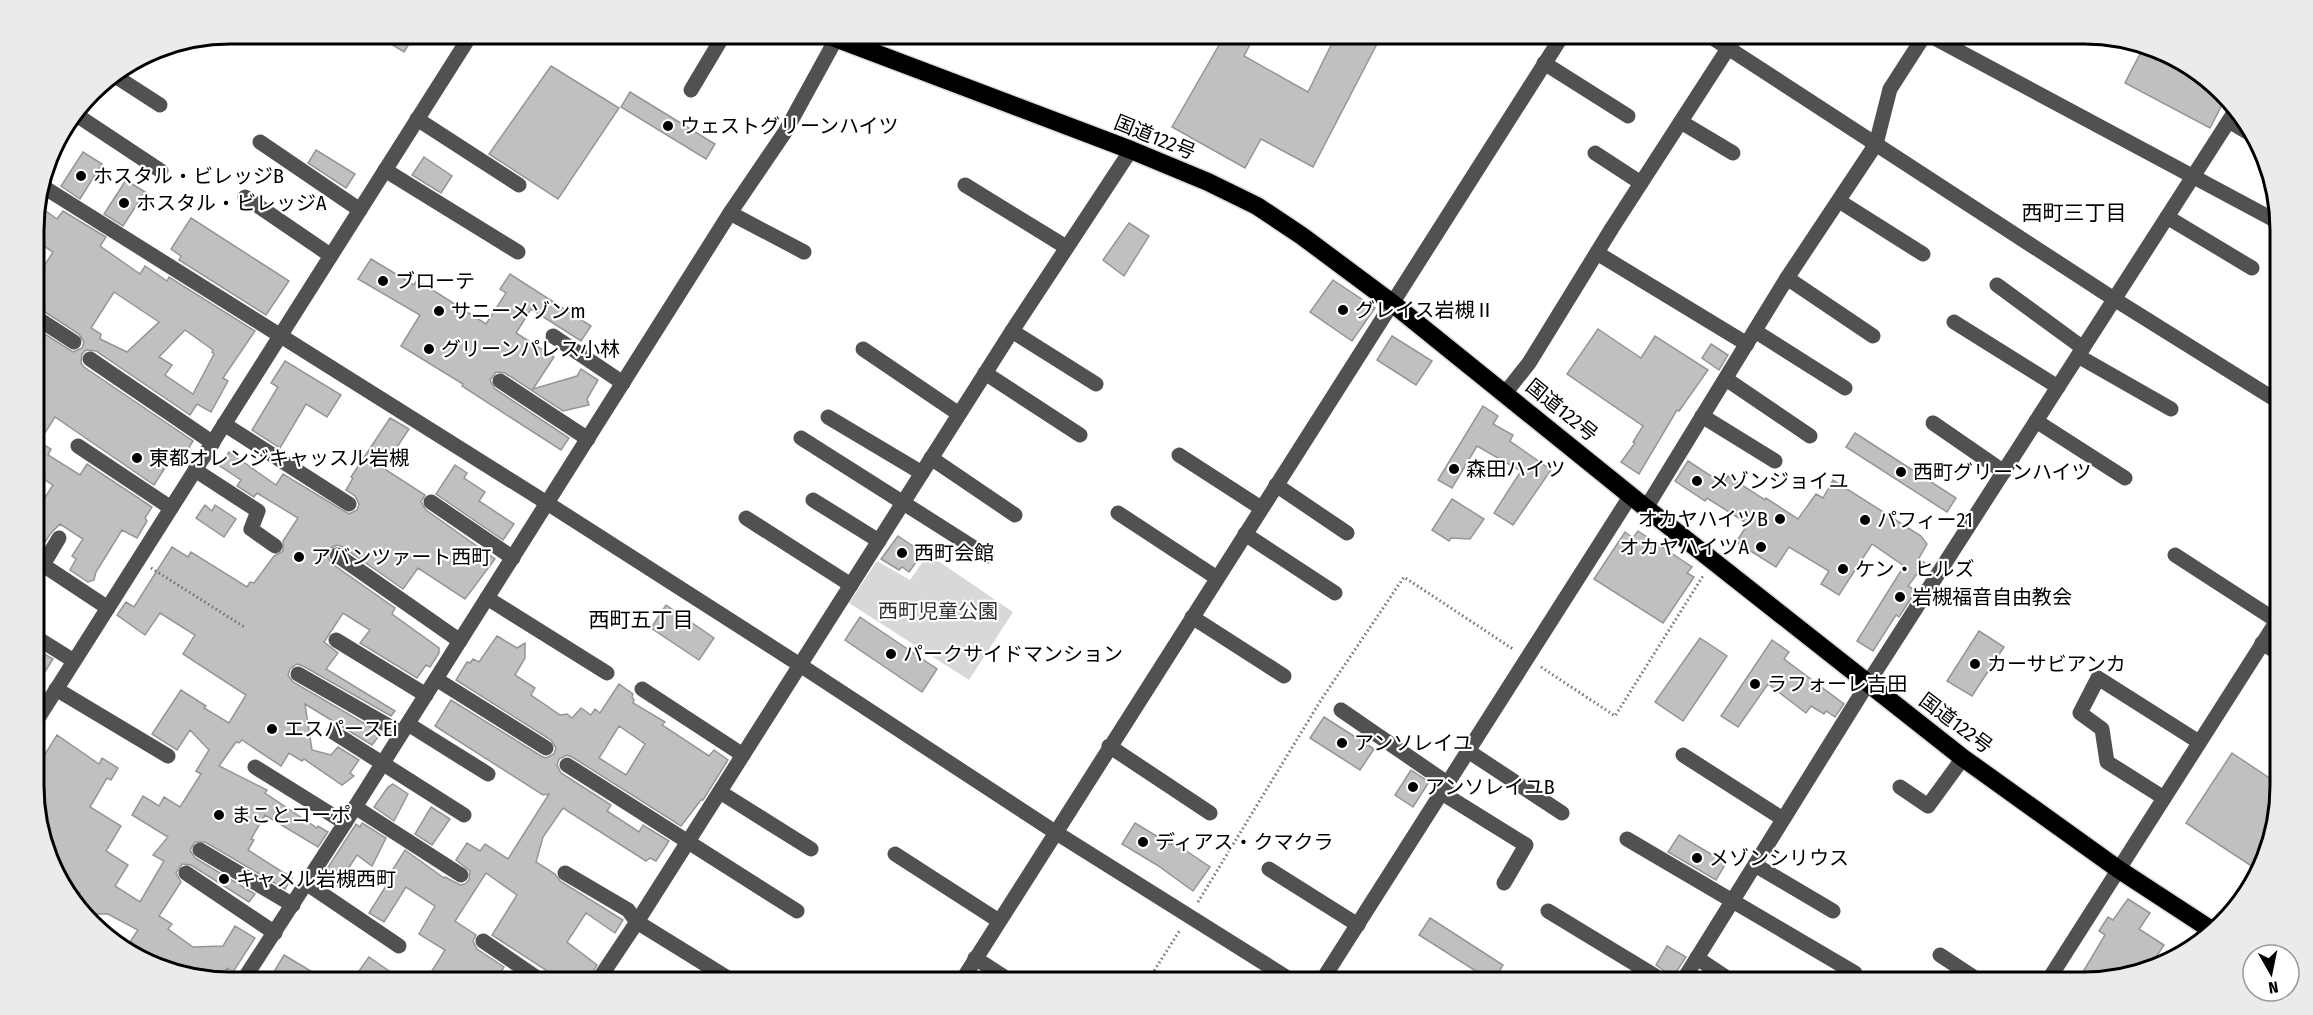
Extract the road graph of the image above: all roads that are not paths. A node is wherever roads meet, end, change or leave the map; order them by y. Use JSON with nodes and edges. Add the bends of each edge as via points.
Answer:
{"nodes":[{"id":1,"x":465,"y":44,"type":"edge"},
{"id":2,"x":718,"y":44,"type":"edge"},
{"id":3,"x":825,"y":44,"type":"edge"},
{"id":4,"x":850,"y":44,"type":"edge"},
{"id":5,"x":1557,"y":44,"type":"edge"},
{"id":6,"x":1723,"y":44,"type":"edge"},
{"id":7,"x":1731,"y":44,"type":"edge"},
{"id":8,"x":1919,"y":44,"type":"edge"},
{"id":9,"x":1946,"y":44,"type":"edge"},
{"id":10,"x":1729,"y":48,"type":"junction"},
{"id":11,"x":1544,"y":63,"type":"junction"},
{"id":12,"x":120,"y":79,"type":"edge"},
{"id":13,"x":691,"y":90,"type":"dead end"},
{"id":14,"x":160,"y":105,"type":"dead end"},
{"id":15,"x":1628,"y":116,"type":"dead end"},
{"id":16,"x":2231,"y":117,"type":"edge"},
{"id":17,"x":81,"y":118,"type":"edge"},
{"id":18,"x":417,"y":119,"type":"junction"},
{"id":19,"x":1681,"y":122,"type":"junction"},
{"id":20,"x":260,"y":142,"type":"dead end"},
{"id":21,"x":1876,"y":144,"type":"junction"},
{"id":22,"x":1131,"y":150,"type":"junction"},
{"id":23,"x":1594,"y":153,"type":"dead end"},
{"id":24,"x":1733,"y":153,"type":"dead end"},
{"id":25,"x":385,"y":170,"type":"junction"},
{"id":26,"x":161,"y":171,"type":"dead end"},
{"id":27,"x":2193,"y":177,"type":"junction"},
{"id":28,"x":1641,"y":183,"type":"junction"},
{"id":29,"x":519,"y":185,"type":"dead end"},
{"id":30,"x":965,"y":185,"type":"dead end"},
{"id":31,"x":48,"y":190,"type":"edge"},
{"id":32,"x":245,"y":197,"type":"dead end"},
{"id":33,"x":1839,"y":201,"type":"junction"},
{"id":34,"x":360,"y":210,"type":"junction"},
{"id":35,"x":730,"y":213,"type":"junction"},
{"id":36,"x":2167,"y":217,"type":"junction"},
{"id":37,"x":2269,"y":217,"type":"edge"},
{"id":38,"x":1066,"y":247,"type":"junction"},
{"id":39,"x":518,"y":252,"type":"dead end"},
{"id":40,"x":804,"y":252,"type":"dead end"},
{"id":41,"x":1597,"y":253,"type":"junction"},
{"id":42,"x":1923,"y":254,"type":"dead end"},
{"id":43,"x":330,"y":255,"type":"junction"},
{"id":44,"x":2252,"y":268,"type":"dead end"},
{"id":45,"x":1787,"y":278,"type":"junction"},
{"id":46,"x":1997,"y":285,"type":"dead end"},
{"id":47,"x":2114,"y":299,"type":"junction"},
{"id":48,"x":1392,"y":303,"type":"junction"},
{"id":49,"x":44,"y":322,"type":"edge"},
{"id":50,"x":1954,"y":322,"type":"dead end"},
{"id":51,"x":1012,"y":331,"type":"junction"},
{"id":52,"x":553,"y":336,"type":"dead end"},
{"id":53,"x":1873,"y":336,"type":"dead end"},
{"id":54,"x":280,"y":337,"type":"junction"},
{"id":55,"x":1751,"y":338,"type":"junction"},
{"id":56,"x":74,"y":342,"type":"dead end"},
{"id":57,"x":863,"y":348,"type":"dead end"},
{"id":58,"x":2080,"y":352,"type":"junction"},
{"id":59,"x":90,"y":359,"type":"dead end"},
{"id":60,"x":985,"y":373,"type":"junction"},
{"id":61,"x":1726,"y":379,"type":"junction"},
{"id":62,"x":500,"y":381,"type":"dead end"},
{"id":63,"x":623,"y":384,"type":"junction"},
{"id":64,"x":1096,"y":384,"type":"dead end"},
{"id":65,"x":2058,"y":387,"type":"junction"},
{"id":66,"x":1845,"y":388,"type":"dead end"},
{"id":67,"x":1503,"y":391,"type":"junction"},
{"id":68,"x":2270,"y":396,"type":"edge"},
{"id":69,"x":2171,"y":409,"type":"dead end"},
{"id":70,"x":959,"y":414,"type":"junction"},
{"id":71,"x":828,"y":417,"type":"dead end"},
{"id":72,"x":1702,"y":417,"type":"junction"},
{"id":73,"x":2036,"y":421,"type":"junction"},
{"id":74,"x":1933,"y":423,"type":"dead end"},
{"id":75,"x":224,"y":424,"type":"junction"},
{"id":76,"x":1080,"y":435,"type":"dead end"},
{"id":77,"x":1810,"y":436,"type":"dead end"},
{"id":78,"x":801,"y":438,"type":"dead end"},
{"id":79,"x":588,"y":439,"type":"junction"},
{"id":80,"x":213,"y":443,"type":"junction"},
{"id":81,"x":78,"y":446,"type":"dead end"},
{"id":82,"x":1179,"y":455,"type":"dead end"},
{"id":83,"x":931,"y":458,"type":"junction"},
{"id":84,"x":1775,"y":461,"type":"dead end"},
{"id":85,"x":195,"y":470,"type":"junction"},
{"id":86,"x":2004,"y":472,"type":"junction"},
{"id":87,"x":922,"y":473,"type":"junction"},
{"id":88,"x":2125,"y":478,"type":"dead end"},
{"id":89,"x":1276,"y":485,"type":"junction"},
{"id":90,"x":1631,"y":495,"type":"junction"},
{"id":91,"x":813,"y":500,"type":"dead end"},
{"id":92,"x":431,"y":502,"type":"dead end"},
{"id":93,"x":547,"y":503,"type":"junction"},
{"id":94,"x":350,"y":504,"type":"dead end"},
{"id":95,"x":902,"y":504,"type":"junction"},
{"id":96,"x":171,"y":508,"type":"junction"},
{"id":97,"x":1261,"y":508,"type":"junction"},
{"id":98,"x":1646,"y":508,"type":"junction"},
{"id":99,"x":1118,"y":513,"type":"dead end"},
{"id":100,"x":1015,"y":515,"type":"dead end"},
{"id":101,"x":746,"y":518,"type":"dead end"},
{"id":102,"x":1347,"y":533,"type":"dead end"},
{"id":103,"x":1245,"y":534,"type":"junction"},
{"id":104,"x":59,"y":538,"type":"dead end"},
{"id":105,"x":879,"y":541,"type":"junction"},
{"id":106,"x":275,"y":546,"type":"dead end"},
{"id":107,"x":337,"y":555,"type":"dead end"},
{"id":108,"x":2175,"y":555,"type":"dead end"},
{"id":109,"x":44,"y":556,"type":"edge"},
{"id":110,"x":987,"y":556,"type":"dead end"},
{"id":111,"x":513,"y":558,"type":"junction"},
{"id":112,"x":44,"y":565,"type":"edge"},
{"id":113,"x":1217,"y":578,"type":"junction"},
{"id":114,"x":851,"y":585,"type":"junction"},
{"id":115,"x":1335,"y":593,"type":"dead end"},
{"id":116,"x":487,"y":598,"type":"junction"},
{"id":117,"x":108,"y":608,"type":"junction"},
{"id":118,"x":2270,"y":614,"type":"edge"},
{"id":119,"x":1192,"y":617,"type":"junction"},
{"id":120,"x":2270,"y":631,"type":"edge"},
{"id":121,"x":336,"y":640,"type":"dead end"},
{"id":122,"x":460,"y":641,"type":"junction"},
{"id":123,"x":44,"y":642,"type":"edge"},
{"id":124,"x":2262,"y":643,"type":"junction"},
{"id":125,"x":2270,"y":648,"type":"edge"},
{"id":126,"x":74,"y":661,"type":"junction"},
{"id":127,"x":800,"y":665,"type":"junction"},
{"id":128,"x":607,"y":673,"type":"dead end"},
{"id":129,"x":298,"y":674,"type":"dead end"},
{"id":130,"x":1284,"y":676,"type":"dead end"},
{"id":131,"x":436,"y":679,"type":"junction"},
{"id":132,"x":1868,"y":683,"type":"junction"},
{"id":133,"x":56,"y":689,"type":"junction"},
{"id":134,"x":642,"y":689,"type":"dead end"},
{"id":135,"x":426,"y":695,"type":"junction"},
{"id":136,"x":44,"y":708,"type":"edge"},
{"id":137,"x":1341,"y":710,"type":"dead end"},
{"id":138,"x":404,"y":729,"type":"junction"},
{"id":139,"x":333,"y":732,"type":"dead end"},
{"id":140,"x":2199,"y":742,"type":"junction"},
{"id":141,"x":1110,"y":747,"type":"junction"},
{"id":142,"x":546,"y":748,"type":"dead end"},
{"id":143,"x":1468,"y":751,"type":"junction"},
{"id":144,"x":743,"y":755,"type":"junction"},
{"id":145,"x":1683,"y":755,"type":"dead end"},
{"id":146,"x":168,"y":756,"type":"dead end"},
{"id":147,"x":1964,"y":758,"type":"junction"},
{"id":148,"x":382,"y":763,"type":"junction"},
{"id":149,"x":567,"y":765,"type":"dead end"},
{"id":150,"x":255,"y":767,"type":"dead end"},
{"id":151,"x":488,"y":774,"type":"dead end"},
{"id":152,"x":1900,"y":786,"type":"dead end"},
{"id":153,"x":1444,"y":788,"type":"junction"},
{"id":154,"x":720,"y":792,"type":"junction"},
{"id":155,"x":2164,"y":798,"type":"junction"},
{"id":156,"x":355,"y":807,"type":"junction"},
{"id":157,"x":1210,"y":813,"type":"dead end"},
{"id":158,"x":1562,"y":813,"type":"dead end"},
{"id":159,"x":464,"y":815,"type":"dead end"},
{"id":160,"x":1784,"y":819,"type":"junction"},
{"id":161,"x":345,"y":823,"type":"junction"},
{"id":162,"x":1055,"y":832,"type":"junction"},
{"id":163,"x":1627,"y":839,"type":"dead end"},
{"id":164,"x":689,"y":841,"type":"junction"},
{"id":165,"x":811,"y":849,"type":"dead end"},
{"id":166,"x":200,"y":850,"type":"dead end"},
{"id":167,"x":895,"y":854,"type":"dead end"},
{"id":168,"x":1755,"y":865,"type":"junction"},
{"id":169,"x":1269,"y":869,"type":"dead end"},
{"id":170,"x":2118,"y":869,"type":"junction"},
{"id":171,"x":186,"y":873,"type":"dead end"},
{"id":172,"x":565,"y":873,"type":"dead end"},
{"id":173,"x":461,"y":875,"type":"dead end"},
{"id":174,"x":1504,"y":883,"type":"dead end"},
{"id":175,"x":306,"y":884,"type":"junction"},
{"id":176,"x":1733,"y":900,"type":"junction"},
{"id":177,"x":292,"y":905,"type":"junction"},
{"id":178,"x":797,"y":911,"type":"dead end"},
{"id":179,"x":1548,"y":911,"type":"dead end"},
{"id":180,"x":1833,"y":911,"type":"dead end"},
{"id":181,"x":999,"y":921,"type":"junction"},
{"id":182,"x":637,"y":922,"type":"junction"},
{"id":183,"x":1358,"y":925,"type":"junction"},
{"id":184,"x":2206,"y":925,"type":"edge"},
{"id":185,"x":274,"y":933,"type":"junction"},
{"id":186,"x":483,"y":941,"type":"dead end"},
{"id":187,"x":399,"y":946,"type":"dead end"},
{"id":188,"x":1940,"y":955,"type":"dead end"},
{"id":189,"x":975,"y":958,"type":"junction"},
{"id":190,"x":1696,"y":958,"type":"junction"},
{"id":191,"x":1277,"y":971,"type":"edge"},
{"id":192,"x":1328,"y":971,"type":"edge"},
{"id":193,"x":1647,"y":971,"type":"edge"},
{"id":194,"x":1688,"y":971,"type":"edge"},
{"id":195,"x":1716,"y":971,"type":"edge"},
{"id":196,"x":1852,"y":971,"type":"edge"},
{"id":197,"x":1964,"y":971,"type":"edge"},
{"id":198,"x":2054,"y":971,"type":"edge"},
{"id":199,"x":249,"y":972,"type":"edge"},
{"id":200,"x":528,"y":972,"type":"edge"},
{"id":201,"x":604,"y":972,"type":"edge"},
{"id":202,"x":717,"y":972,"type":"edge"},
{"id":203,"x":966,"y":972,"type":"edge"},
{"id":204,"x":996,"y":972,"type":"edge"}],
"edges":[{"from":1,"to":18,"type":"street"},
{"from":2,"to":13,"type":"street"},
{"from":3,"to":35,"type":"street","via":[[785,132]]},
{"from":4,"to":22,"type":"highway","name":"国道122号"},
{"from":5,"to":11,"type":"street"},
{"from":6,"to":10,"type":"street"},
{"from":7,"to":10,"type":"street"},
{"from":8,"to":21,"type":"street","via":[[1890,89]]},
{"from":9,"to":27,"type":"street"},
{"from":10,"to":19,"type":"street"},
{"from":10,"to":21,"type":"street"},
{"from":11,"to":15,"type":"street"},
{"from":11,"to":48,"type":"street"},
{"from":12,"to":14,"type":"street"},
{"from":16,"to":27,"type":"street"},
{"from":17,"to":26,"type":"street"},
{"from":18,"to":25,"type":"street"},
{"from":18,"to":29,"type":"street"},
{"from":19,"to":24,"type":"street"},
{"from":19,"to":28,"type":"street"},
{"from":20,"to":34,"type":"street"},
{"from":21,"to":33,"type":"street"},
{"from":21,"to":47,"type":"street"},
{"from":22,"to":38,"type":"street"},
{"from":22,"to":48,"type":"highway","name":"国道122号","via":[[1257,206]]},
{"from":23,"to":28,"type":"street"},
{"from":25,"to":34,"type":"street"},
{"from":25,"to":39,"type":"street"},
{"from":27,"to":36,"type":"street"},
{"from":27,"to":37,"type":"street"},
{"from":28,"to":41,"type":"street"},
{"from":30,"to":38,"type":"street"},
{"from":31,"to":54,"type":"street"},
{"from":32,"to":43,"type":"street"},
{"from":33,"to":42,"type":"street"},
{"from":33,"to":45,"type":"street"},
{"from":34,"to":43,"type":"street"},
{"from":35,"to":40,"type":"street"},
{"from":35,"to":63,"type":"street"},
{"from":36,"to":44,"type":"street"},
{"from":36,"to":47,"type":"street"},
{"from":38,"to":51,"type":"street"},
{"from":41,"to":55,"type":"street"},
{"from":41,"to":67,"type":"street","via":[[1528,363]]},
{"from":43,"to":54,"type":"street"},
{"from":45,"to":53,"type":"street"},
{"from":45,"to":55,"type":"street"},
{"from":46,"to":58,"type":"street"},
{"from":47,"to":58,"type":"street"},
{"from":47,"to":68,"type":"street"},
{"from":48,"to":67,"type":"highway","name":"国道122号"},
{"from":48,"to":89,"type":"street"},
{"from":49,"to":56,"type":"street"},
{"from":50,"to":65,"type":"street"},
{"from":51,"to":60,"type":"street"},
{"from":51,"to":64,"type":"street"},
{"from":52,"to":63,"type":"street"},
{"from":54,"to":75,"type":"street"},
{"from":54,"to":93,"type":"street"},
{"from":55,"to":61,"type":"street"},
{"from":55,"to":66,"type":"street"},
{"from":57,"to":70,"type":"street"},
{"from":58,"to":65,"type":"street"},
{"from":58,"to":69,"type":"street"},
{"from":59,"to":80,"type":"street"},
{"from":60,"to":70,"type":"street"},
{"from":60,"to":76,"type":"street"},
{"from":61,"to":72,"type":"street"},
{"from":61,"to":77,"type":"street"},
{"from":62,"to":79,"type":"street"},
{"from":63,"to":79,"type":"street"},
{"from":65,"to":73,"type":"street"},
{"from":67,"to":90,"type":"highway","name":"国道122号"},
{"from":70,"to":83,"type":"street"},
{"from":71,"to":87,"type":"street"},
{"from":72,"to":84,"type":"street"},
{"from":72,"to":98,"type":"street"},
{"from":73,"to":86,"type":"street"},
{"from":73,"to":88,"type":"street"},
{"from":74,"to":86,"type":"street"},
{"from":75,"to":80,"type":"street"},
{"from":75,"to":94,"type":"street"},
{"from":78,"to":95,"type":"street"},
{"from":79,"to":93,"type":"street"},
{"from":80,"to":85,"type":"street"},
{"from":81,"to":96,"type":"street"},
{"from":82,"to":97,"type":"street"},
{"from":83,"to":87,"type":"street"},
{"from":83,"to":100,"type":"street"},
{"from":85,"to":96,"type":"street"},
{"from":85,"to":106,"type":"street","via":[[258,511],[251,529]]},
{"from":86,"to":132,"type":"street"},
{"from":87,"to":95,"type":"street"},
{"from":89,"to":97,"type":"street"},
{"from":89,"to":102,"type":"street"},
{"from":90,"to":98,"type":"highway","name":"国道122号"},
{"from":90,"to":143,"type":"street"},
{"from":91,"to":105,"type":"street"},
{"from":92,"to":111,"type":"street"},
{"from":93,"to":111,"type":"street"},
{"from":93,"to":127,"type":"street"},
{"from":95,"to":105,"type":"street"},
{"from":95,"to":110,"type":"street"},
{"from":96,"to":117,"type":"street"},
{"from":97,"to":103,"type":"street"},
{"from":98,"to":132,"type":"highway","name":"国道122号"},
{"from":99,"to":113,"type":"street"},
{"from":101,"to":114,"type":"street"},
{"from":103,"to":113,"type":"street"},
{"from":103,"to":115,"type":"street"},
{"from":104,"to":109,"type":"street"},
{"from":105,"to":114,"type":"street"},
{"from":107,"to":122,"type":"street"},
{"from":108,"to":118,"type":"street"},
{"from":111,"to":116,"type":"street"},
{"from":112,"to":117,"type":"street"},
{"from":113,"to":119,"type":"street"},
{"from":114,"to":127,"type":"street"},
{"from":116,"to":122,"type":"street"},
{"from":116,"to":128,"type":"street"},
{"from":117,"to":126,"type":"street"},
{"from":119,"to":130,"type":"street"},
{"from":119,"to":141,"type":"street"},
{"from":120,"to":124,"type":"street"},
{"from":121,"to":135,"type":"street"},
{"from":122,"to":131,"type":"street"},
{"from":123,"to":126,"type":"street"},
{"from":124,"to":125,"type":"street"},
{"from":124,"to":140,"type":"street"},
{"from":126,"to":133,"type":"street"},
{"from":127,"to":144,"type":"street"},
{"from":127,"to":162,"type":"street"},
{"from":129,"to":138,"type":"street"},
{"from":131,"to":135,"type":"street"},
{"from":131,"to":142,"type":"street"},
{"from":132,"to":147,"type":"highway","name":"国道122号"},
{"from":132,"to":160,"type":"street"},
{"from":133,"to":136,"type":"street"},
{"from":133,"to":146,"type":"street"},
{"from":134,"to":144,"type":"street"},
{"from":135,"to":138,"type":"street"},
{"from":137,"to":153,"type":"street"},
{"from":138,"to":148,"type":"street"},
{"from":138,"to":151,"type":"street"},
{"from":139,"to":148,"type":"street"},
{"from":140,"to":155,"type":"street"},
{"from":140,"to":155,"type":"street","via":[[2098,678],[2080,713],[2102,729],[2107,762]]},
{"from":141,"to":157,"type":"street"},
{"from":141,"to":162,"type":"street"},
{"from":143,"to":153,"type":"street"},
{"from":143,"to":158,"type":"street"},
{"from":144,"to":154,"type":"street"},
{"from":145,"to":160,"type":"street"},
{"from":147,"to":152,"type":"street","via":[[1928,806]]},
{"from":147,"to":170,"type":"highway","name":"国道122号"},
{"from":148,"to":156,"type":"street"},
{"from":148,"to":159,"type":"street"},
{"from":149,"to":164,"type":"street"},
{"from":150,"to":161,"type":"street"},
{"from":153,"to":174,"type":"street","via":[[1526,845]]},
{"from":153,"to":183,"type":"street"},
{"from":154,"to":164,"type":"street"},
{"from":154,"to":165,"type":"street"},
{"from":155,"to":170,"type":"street"},
{"from":156,"to":161,"type":"street"},
{"from":156,"to":173,"type":"street"},
{"from":160,"to":168,"type":"street"},
{"from":161,"to":175,"type":"street"},
{"from":162,"to":181,"type":"street"},
{"from":162,"to":191,"type":"street"},
{"from":163,"to":176,"type":"street"},
{"from":164,"to":178,"type":"street"},
{"from":164,"to":182,"type":"street"},
{"from":166,"to":177,"type":"street"},
{"from":167,"to":181,"type":"street"},
{"from":168,"to":176,"type":"street"},
{"from":168,"to":180,"type":"street"},
{"from":169,"to":183,"type":"street"},
{"from":170,"to":184,"type":"highway","name":"国道122号"},
{"from":170,"to":198,"type":"street"},
{"from":171,"to":185,"type":"street"},
{"from":172,"to":182,"type":"street","via":[[628,910]]},
{"from":175,"to":177,"type":"street"},
{"from":175,"to":187,"type":"street"},
{"from":176,"to":190,"type":"street"},
{"from":176,"to":196,"type":"street"},
{"from":177,"to":185,"type":"street"},
{"from":179,"to":193,"type":"street"},
{"from":181,"to":189,"type":"street"},
{"from":182,"to":201,"type":"street"},
{"from":182,"to":202,"type":"street"},
{"from":183,"to":192,"type":"street"},
{"from":185,"to":199,"type":"street"},
{"from":186,"to":200,"type":"street"},
{"from":188,"to":197,"type":"street"},
{"from":189,"to":203,"type":"street"},
{"from":189,"to":204,"type":"street"},
{"from":190,"to":194,"type":"street"},
{"from":190,"to":195,"type":"street"}]}
